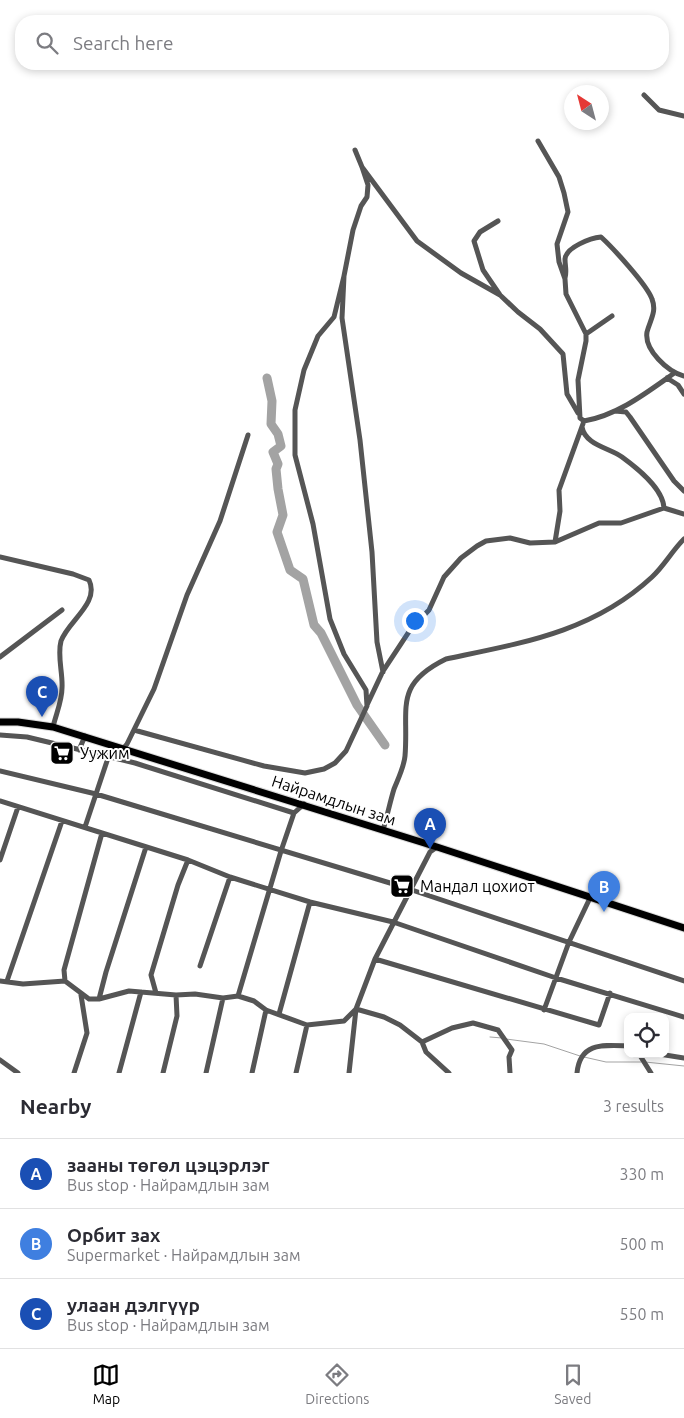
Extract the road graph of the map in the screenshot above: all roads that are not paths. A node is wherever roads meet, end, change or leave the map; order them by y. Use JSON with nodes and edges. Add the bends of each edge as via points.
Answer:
{"nodes":[{"id":1,"x":644,"y":95,"type":"dead end"},
{"id":2,"x":684,"y":116,"type":"edge"},
{"id":3,"x":538,"y":141,"type":"dead end"},
{"id":4,"x":355,"y":150,"type":"dead end"},
{"id":5,"x":362,"y":167,"type":"junction"},
{"id":6,"x":498,"y":221,"type":"dead end"},
{"id":7,"x":344,"y":276,"type":"junction"},
{"id":8,"x":565,"y":279,"type":"junction"},
{"id":9,"x":500,"y":295,"type":"junction"},
{"id":10,"x":612,"y":316,"type":"dead end"},
{"id":11,"x":586,"y":334,"type":"junction"},
{"id":12,"x":673,"y":374,"type":"junction"},
{"id":13,"x":684,"y":376,"type":"edge"},
{"id":14,"x":667,"y":378,"type":"junction"},
{"id":15,"x":684,"y":394,"type":"edge"},
{"id":16,"x":615,"y":411,"type":"junction"},
{"id":17,"x":578,"y":413,"type":"junction"},
{"id":18,"x":583,"y":424,"type":"junction"},
{"id":19,"x":248,"y":434,"type":"dead end"},
{"id":20,"x":684,"y":491,"type":"edge"},
{"id":21,"x":664,"y":508,"type":"junction"},
{"id":22,"x":684,"y":514,"type":"edge"},
{"id":23,"x":684,"y":539,"type":"edge"},
{"id":24,"x":556,"y":542,"type":"junction"},
{"id":25,"x":0,"y":557,"type":"edge"},
{"id":26,"x":62,"y":610,"type":"dead end"},
{"id":27,"x":0,"y":657,"type":"edge"},
{"id":28,"x":383,"y":672,"type":"junction"},
{"id":29,"x":367,"y":706,"type":"junction"},
{"id":30,"x":0,"y":722,"type":"edge"},
{"id":31,"x":53,"y":726,"type":"junction"},
{"id":32,"x":134,"y":730,"type":"junction"},
{"id":33,"x":0,"y":735,"type":"edge"},
{"id":34,"x":85,"y":736,"type":"junction"},
{"id":35,"x":123,"y":749,"type":"junction"},
{"id":36,"x":79,"y":750,"type":"junction"},
{"id":37,"x":108,"y":757,"type":"junction"},
{"id":38,"x":0,"y":771,"type":"edge"},
{"id":39,"x":96,"y":794,"type":"junction"},
{"id":40,"x":0,"y":801,"type":"edge"},
{"id":41,"x":304,"y":804,"type":"junction"},
{"id":42,"x":18,"y":807,"type":"junction"},
{"id":43,"x":294,"y":813,"type":"junction"},
{"id":44,"x":62,"y":820,"type":"junction"},
{"id":45,"x":85,"y":827,"type":"junction"},
{"id":46,"x":383,"y":830,"type":"junction"},
{"id":47,"x":102,"y":832,"type":"junction"},
{"id":48,"x":437,"y":846,"type":"junction"},
{"id":49,"x":146,"y":847,"type":"junction"},
{"id":50,"x":281,"y":852,"type":"junction"},
{"id":51,"x":0,"y":860,"type":"edge"},
{"id":52,"x":188,"y":860,"type":"junction"},
{"id":53,"x":230,"y":877,"type":"junction"},
{"id":54,"x":270,"y":889,"type":"junction"},
{"id":55,"x":410,"y":890,"type":"junction"},
{"id":56,"x":590,"y":898,"type":"junction"},
{"id":57,"x":310,"y":902,"type":"junction"},
{"id":58,"x":393,"y":922,"type":"junction"},
{"id":59,"x":684,"y":928,"type":"edge"},
{"id":60,"x":569,"y":942,"type":"junction"},
{"id":61,"x":375,"y":959,"type":"junction"},
{"id":62,"x":200,"y":966,"type":"dead end"},
{"id":63,"x":556,"y":978,"type":"junction"},
{"id":64,"x":0,"y":981,"type":"edge"},
{"id":65,"x":6,"y":981,"type":"junction"},
{"id":66,"x":66,"y":981,"type":"junction"},
{"id":67,"x":684,"y":981,"type":"edge"},
{"id":68,"x":141,"y":992,"type":"junction"},
{"id":69,"x":156,"y":993,"type":"junction"},
{"id":70,"x":610,"y":994,"type":"junction"},
{"id":71,"x":81,"y":995,"type":"junction"},
{"id":72,"x":176,"y":995,"type":"junction"},
{"id":73,"x":238,"y":996,"type":"junction"},
{"id":74,"x":224,"y":998,"type":"junction"},
{"id":75,"x":99,"y":999,"type":"junction"},
{"id":76,"x":356,"y":1009,"type":"junction"},
{"id":77,"x":266,"y":1010,"type":"junction"},
{"id":78,"x":544,"y":1010,"type":"junction"},
{"id":79,"x":279,"y":1014,"type":"junction"},
{"id":80,"x":684,"y":1017,"type":"edge"},
{"id":81,"x":306,"y":1025,"type":"junction"},
{"id":82,"x":422,"y":1042,"type":"junction"},
{"id":83,"x":624,"y":1046,"type":"edge"},
{"id":84,"x":669,"y":1056,"type":"edge"},
{"id":85,"x":642,"y":1058,"type":"edge"},
{"id":86,"x":684,"y":1058,"type":"edge"},
{"id":87,"x":0,"y":1060,"type":"edge"},
{"id":88,"x":18,"y":1073,"type":"edge"},
{"id":89,"x":74,"y":1073,"type":"edge"},
{"id":90,"x":119,"y":1073,"type":"edge"},
{"id":91,"x":163,"y":1073,"type":"edge"},
{"id":92,"x":206,"y":1073,"type":"edge"},
{"id":93,"x":252,"y":1073,"type":"edge"},
{"id":94,"x":296,"y":1073,"type":"edge"},
{"id":95,"x":349,"y":1073,"type":"edge"},
{"id":96,"x":449,"y":1073,"type":"edge"},
{"id":97,"x":510,"y":1073,"type":"edge"},
{"id":98,"x":578,"y":1073,"type":"edge"},
{"id":99,"x":651,"y":1073,"type":"edge"}],
"edges":[{"from":1,"to":2,"type":"street","via":[[659,110]]},
{"from":3,"to":8,"type":"street","via":[[560,177],[568,212],[557,244]]},
{"from":4,"to":5,"type":"street"},
{"from":5,"to":7,"type":"street","via":[[368,185],[367,197],[354,230]]},
{"from":5,"to":9,"type":"street","via":[[417,241],[461,273]]},
{"from":6,"to":9,"type":"street","via":[[480,232],[473,245],[483,270]]},
{"from":7,"to":28,"type":"street","via":[[342,318],[360,440],[372,552],[377,642]]},
{"from":7,"to":29,"type":"street","via":[[334,317],[318,336],[304,370],[296,410],[294,456],[313,524],[330,619],[344,654],[366,690]]},
{"from":8,"to":11,"type":"street","via":[[566,294]]},
{"from":8,"to":12,"type":"street","via":[[568,251],[593,238],[601,238],[617,252],[647,287],[653,300],[648,343]]},
{"from":9,"to":17,"type":"street","via":[[540,329],[562,354],[567,394]]},
{"from":10,"to":11,"type":"street"},
{"from":11,"to":17,"type":"street","via":[[578,380]]},
{"from":12,"to":13,"type":"street"},
{"from":12,"to":14,"type":"street"},
{"from":14,"to":15,"type":"street"},
{"from":14,"to":16,"type":"street"},
{"from":16,"to":18,"type":"street"},
{"from":16,"to":20,"type":"street","via":[[626,412]]},
{"from":17,"to":18,"type":"street"},
{"from":18,"to":21,"type":"street","via":[[585,436],[621,456],[646,478],[663,500]]},
{"from":18,"to":24,"type":"street","via":[[559,490]]},
{"from":19,"to":32,"type":"street","via":[[220,521],[187,595],[154,689]]},
{"from":21,"to":22,"type":"street"},
{"from":21,"to":24,"type":"street","via":[[621,523],[600,523]]},
{"from":23,"to":46,"type":"street","via":[[653,576],[595,618],[547,637],[446,659],[414,681],[406,706],[405,758]]},
{"from":24,"to":28,"type":"street","via":[[530,543],[510,538],[486,541],[470,552],[444,577],[429,610],[410,630]]},
{"from":25,"to":31,"type":"street","via":[[73,574],[89,580],[92,586],[83,610],[61,643],[62,689]]},
{"from":26,"to":27,"type":"street"},
{"from":28,"to":29,"type":"street"},
{"from":29,"to":32,"type":"street","via":[[340,759],[324,769],[304,773],[264,766]]},
{"from":30,"to":31,"type":"main road","name":"Найрамдлын зам"},
{"from":31,"to":34,"type":"main road","name":"Найрамдлын зам"},
{"from":32,"to":35,"type":"street"},
{"from":33,"to":36,"type":"street","via":[[27,737]]},
{"from":34,"to":35,"type":"main road","name":"Найрамдлын зам"},
{"from":34,"to":36,"type":"street"},
{"from":35,"to":37,"type":"street"},
{"from":35,"to":41,"type":"main road","name":"Найрамдлын зам"},
{"from":36,"to":37,"type":"street"},
{"from":37,"to":39,"type":"street"},
{"from":37,"to":43,"type":"street"},
{"from":38,"to":39,"type":"street"},
{"from":39,"to":45,"type":"street"},
{"from":39,"to":50,"type":"street"},
{"from":40,"to":42,"type":"street"},
{"from":41,"to":43,"type":"street"},
{"from":41,"to":46,"type":"main road","name":"Найрамдлын зам"},
{"from":42,"to":44,"type":"street"},
{"from":42,"to":51,"type":"street"},
{"from":43,"to":50,"type":"street"},
{"from":44,"to":45,"type":"street"},
{"from":44,"to":65,"type":"street"},
{"from":45,"to":47,"type":"street"},
{"from":46,"to":48,"type":"main road","name":"Найрамдлын зам"},
{"from":47,"to":49,"type":"street"},
{"from":47,"to":66,"type":"street","via":[[64,970]]},
{"from":48,"to":55,"type":"street","via":[[430,852]]},
{"from":48,"to":56,"type":"main road","name":"Найрамдлын зам"},
{"from":49,"to":52,"type":"street"},
{"from":49,"to":75,"type":"street"},
{"from":50,"to":54,"type":"street"},
{"from":50,"to":55,"type":"street"},
{"from":52,"to":53,"type":"street"},
{"from":52,"to":69,"type":"street","via":[[151,974]]},
{"from":53,"to":54,"type":"street"},
{"from":53,"to":62,"type":"street"},
{"from":54,"to":57,"type":"street"},
{"from":54,"to":73,"type":"street"},
{"from":55,"to":58,"type":"street"},
{"from":55,"to":60,"type":"street"},
{"from":56,"to":59,"type":"main road","name":"Найрамдлын зам"},
{"from":56,"to":60,"type":"street"},
{"from":57,"to":58,"type":"street"},
{"from":57,"to":79,"type":"street"},
{"from":58,"to":61,"type":"street"},
{"from":58,"to":63,"type":"street"},
{"from":60,"to":63,"type":"street"},
{"from":60,"to":67,"type":"street"},
{"from":61,"to":76,"type":"street"},
{"from":61,"to":78,"type":"street"},
{"from":63,"to":70,"type":"street"},
{"from":63,"to":78,"type":"street"},
{"from":64,"to":65,"type":"street"},
{"from":65,"to":66,"type":"street","via":[[23,984]]},
{"from":66,"to":71,"type":"street"},
{"from":68,"to":69,"type":"street"},
{"from":68,"to":75,"type":"street","via":[[129,991]]},
{"from":68,"to":90,"type":"street"},
{"from":69,"to":72,"type":"street"},
{"from":70,"to":78,"type":"street","via":[[599,1025]]},
{"from":70,"to":80,"type":"street"},
{"from":71,"to":75,"type":"street"},
{"from":71,"to":89,"type":"street","via":[[86,1033]]},
{"from":72,"to":74,"type":"street"},
{"from":72,"to":91,"type":"street","via":[[177,1016]]},
{"from":73,"to":74,"type":"street"},
{"from":73,"to":77,"type":"street","via":[[254,1001]]},
{"from":74,"to":92,"type":"street"},
{"from":76,"to":81,"type":"street","via":[[344,1021]]},
{"from":76,"to":82,"type":"street","via":[[384,1017]]},
{"from":76,"to":95,"type":"street"},
{"from":77,"to":79,"type":"street"},
{"from":77,"to":93,"type":"street"},
{"from":79,"to":81,"type":"street"},
{"from":81,"to":94,"type":"street"},
{"from":82,"to":96,"type":"street","via":[[426,1052]]},
{"from":82,"to":97,"type":"street","via":[[452,1028],[473,1023],[498,1030],[512,1050]]},
{"from":83,"to":98,"type":"street","via":[[603,1045],[589,1049],[578,1061]]},
{"from":84,"to":86,"type":"street"},
{"from":85,"to":99,"type":"street"},
{"from":87,"to":88,"type":"street"}]}
